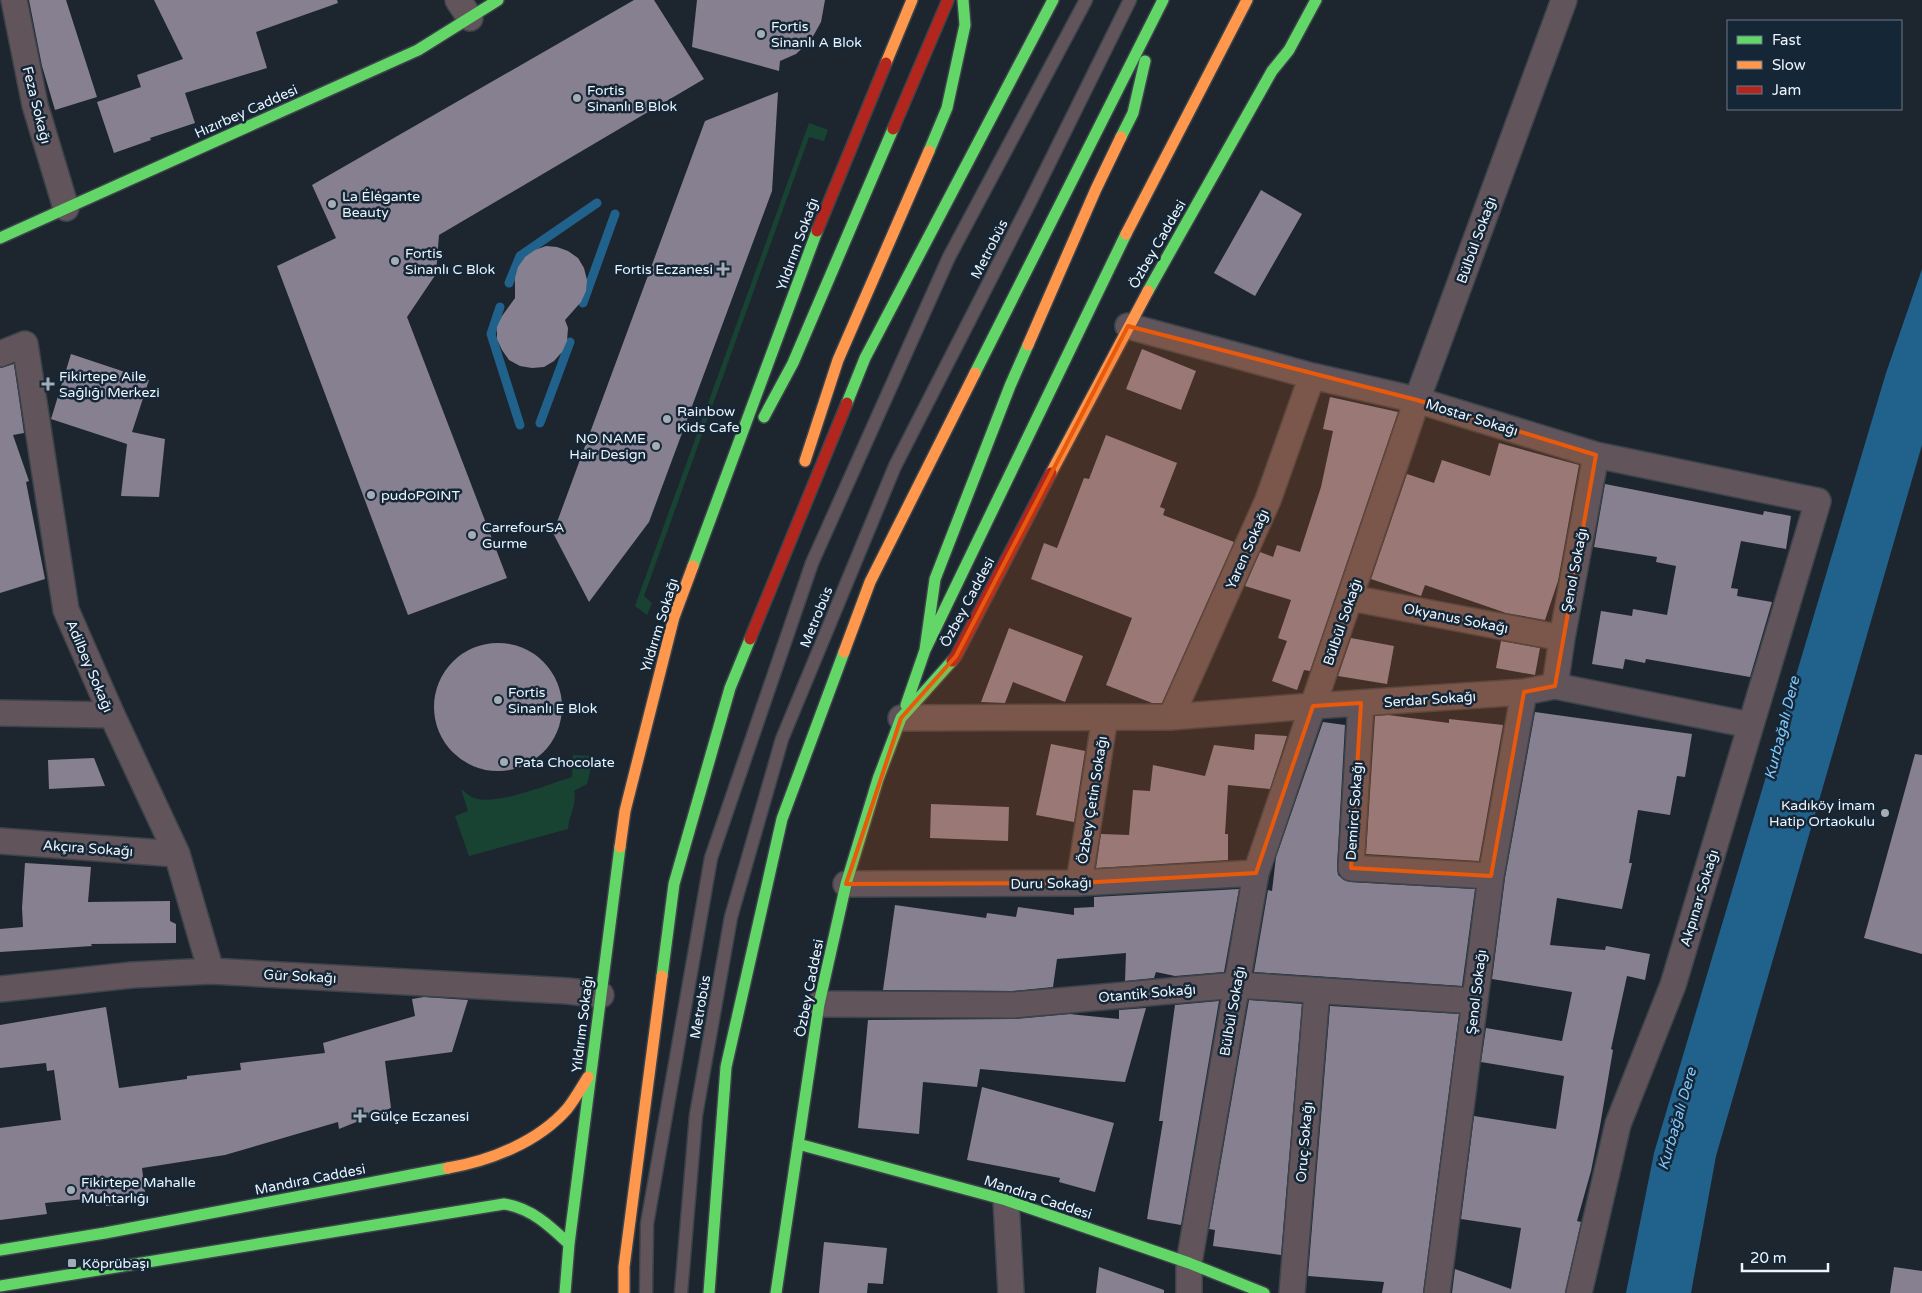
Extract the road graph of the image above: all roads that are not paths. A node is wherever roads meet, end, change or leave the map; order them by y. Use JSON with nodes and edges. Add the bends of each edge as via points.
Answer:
{"nodes":[{"id":1,"x":14,"y":0,"type":"edge"},
{"id":2,"x":498,"y":0,"type":"edge"},
{"id":3,"x":912,"y":0,"type":"edge"},
{"id":4,"x":948,"y":0,"type":"edge"},
{"id":5,"x":963,"y":0,"type":"edge"},
{"id":6,"x":1053,"y":0,"type":"edge"},
{"id":7,"x":1086,"y":0,"type":"edge"},
{"id":8,"x":1130,"y":0,"type":"edge"},
{"id":9,"x":1163,"y":0,"type":"edge"},
{"id":10,"x":1247,"y":0,"type":"edge"},
{"id":11,"x":1316,"y":0,"type":"edge"},
{"id":12,"x":1564,"y":0,"type":"edge"},
{"id":13,"x":464,"y":9,"type":"edge"},
{"id":14,"x":1157,"y":14,"type":"junction"},
{"id":15,"x":66,"y":208,"type":"junction"},
{"id":16,"x":0,"y":238,"type":"edge"},
{"id":17,"x":1128,"y":326,"type":"junction"},
{"id":18,"x":0,"y":354,"type":"edge"},
{"id":19,"x":1312,"y":376,"type":"junction"},
{"id":20,"x":1417,"y":400,"type":"junction"},
{"id":21,"x":1596,"y":455,"type":"junction"},
{"id":22,"x":801,"y":473,"type":"dead end"},
{"id":23,"x":1818,"y":501,"type":"joint"},
{"id":24,"x":713,"y":514,"type":"junction"},
{"id":25,"x":782,"y":529,"type":"dead end"},
{"id":26,"x":1351,"y":598,"type":"junction"},
{"id":27,"x":1562,"y":638,"type":"junction"},
{"id":28,"x":925,"y":650,"type":"junction"},
{"id":29,"x":1556,"y":686,"type":"junction"},
{"id":30,"x":730,"y":688,"type":"junction"},
{"id":31,"x":1524,"y":692,"type":"junction"},
{"id":32,"x":1361,"y":703,"type":"junction"},
{"id":33,"x":1313,"y":706,"type":"junction"},
{"id":34,"x":0,"y":713,"type":"edge"},
{"id":35,"x":112,"y":716,"type":"junction"},
{"id":36,"x":1105,"y":717,"type":"junction"},
{"id":37,"x":902,"y":718,"type":"junction"},
{"id":38,"x":1171,"y":718,"type":"junction"},
{"id":39,"x":1750,"y":725,"type":"junction"},
{"id":40,"x":0,"y":841,"type":"edge"},
{"id":41,"x":177,"y":854,"type":"junction"},
{"id":42,"x":1256,"y":873,"type":"junction"},
{"id":43,"x":1491,"y":876,"type":"junction"},
{"id":44,"x":1079,"y":883,"type":"junction"},
{"id":45,"x":846,"y":884,"type":"junction"},
{"id":46,"x":211,"y":971,"type":"junction"},
{"id":47,"x":1237,"y":985,"type":"junction"},
{"id":48,"x":0,"y":989,"type":"edge"},
{"id":49,"x":1317,"y":991,"type":"junction"},
{"id":50,"x":601,"y":995,"type":"junction"},
{"id":51,"x":1475,"y":1001,"type":"junction"},
{"id":52,"x":819,"y":1004,"type":"junction"},
{"id":53,"x":591,"y":1072,"type":"junction"},
{"id":54,"x":798,"y":1144,"type":"junction"},
{"id":55,"x":1006,"y":1200,"type":"junction"},
{"id":56,"x":569,"y":1244,"type":"junction"},
{"id":57,"x":0,"y":1250,"type":"edge"},
{"id":58,"x":1189,"y":1263,"type":"junction"},
{"id":59,"x":0,"y":1286,"type":"edge"},
{"id":60,"x":566,"y":1293,"type":"edge"},
{"id":61,"x":623,"y":1293,"type":"edge"},
{"id":62,"x":646,"y":1293,"type":"edge"},
{"id":63,"x":681,"y":1293,"type":"edge"},
{"id":64,"x":709,"y":1293,"type":"edge"},
{"id":65,"x":776,"y":1293,"type":"edge"},
{"id":66,"x":1011,"y":1293,"type":"edge"},
{"id":67,"x":1189,"y":1293,"type":"edge"},
{"id":68,"x":1264,"y":1293,"type":"edge"},
{"id":69,"x":1292,"y":1293,"type":"edge"},
{"id":70,"x":1437,"y":1293,"type":"edge"},
{"id":71,"x":1579,"y":1293,"type":"edge"}],
"edges":[{"from":1,"to":15,"type":"street","name":"Feza Sokağı","via":[[35,105]]},
{"from":2,"to":13,"type":"main road","name":"Hızırbey Caddesi"},
{"from":3,"to":24,"type":"main road","name":"Yıldırım Sokağı","via":[[824,211]]},
{"from":4,"to":24,"type":"main road","via":[[793,362]]},
{"from":5,"to":22,"type":"main road","via":[[964,25],[947,108],[838,360]]},
{"from":6,"to":30,"type":"main road","via":[[865,358]]},
{"from":7,"to":62,"type":"lane","name":"Metrobüs","via":[[949,257],[812,563],[711,858],[647,1224]]},
{"from":8,"to":63,"type":"lane","name":"Metrobüs","via":[[895,466],[782,739],[731,917],[696,1115]]},
{"from":9,"to":14,"type":"main road"},
{"from":10,"to":28,"type":"main road","via":[[1110,264]]},
{"from":11,"to":17,"type":"main road","name":"Özbey Caddesi"},
{"from":12,"to":20,"type":"street","name":"Bülbül Sokağı"},
{"from":13,"to":15,"type":"main road","name":"Hızırbey Caddesi","via":[[418,50]]},
{"from":14,"to":28,"type":"main road","via":[[1132,113],[1010,386],[935,579]]},
{"from":14,"to":64,"type":"main road","via":[[870,582],[782,819],[726,1066]]},
{"from":15,"to":16,"type":"main road","name":"Hızırbey Caddesi"},
{"from":17,"to":19,"type":"street","name":"Mostar Sokağı"},
{"from":17,"to":37,"type":"main road","name":"Özbey Caddesi","via":[[956,656]]},
{"from":18,"to":35,"type":"street","name":"Adilbey Sokağı","via":[[25,344],[66,610]]},
{"from":19,"to":20,"type":"street","name":"Mostar Sokağı"},
{"from":19,"to":38,"type":"street","name":"Yaren Sokağı","via":[[1268,500]]},
{"from":20,"to":21,"type":"street","name":"Mostar Sokağı"},
{"from":20,"to":26,"type":"street","name":"Bülbül Sokağı"},
{"from":21,"to":23,"type":"street","name":"Mostar Sokağı"},
{"from":21,"to":27,"type":"street","name":"Şenol Sokağı"},
{"from":23,"to":39,"type":"street","name":"Akpınar Sokağı"},
{"from":24,"to":50,"type":"main road","name":"Yıldırım Sokağı","via":[[674,617],[624,811]]},
{"from":25,"to":30,"type":"main road"},
{"from":26,"to":27,"type":"street","name":"Okyanus Sokağı"},
{"from":26,"to":33,"type":"street","name":"Bülbül Sokağı"},
{"from":27,"to":29,"type":"street","name":"Şenol Sokağı"},
{"from":28,"to":37,"type":"main road"},
{"from":29,"to":31,"type":"street","name":"Serdar Sokağı"},
{"from":29,"to":39,"type":"street","name":"Serdar Sokağı"},
{"from":30,"to":61,"type":"main road","via":[[674,884]]},
{"from":31,"to":32,"type":"street","name":"Serdar Sokağı"},
{"from":31,"to":43,"type":"street","name":"Şenol Sokağı"},
{"from":32,"to":33,"type":"street","name":"Serdar Sokağı"},
{"from":32,"to":43,"type":"street","name":"Demirci Sokağı","via":[[1351,868]]},
{"from":33,"to":38,"type":"street","name":"Serdar Sokağı"},
{"from":33,"to":42,"type":"street","name":"Bülbül Sokağı"},
{"from":34,"to":35,"type":"street"},
{"from":35,"to":41,"type":"street","name":"Adilbey Sokağı"},
{"from":36,"to":37,"type":"street","name":"Serdar Sokağı"},
{"from":36,"to":38,"type":"street","name":"Serdar Sokağı"},
{"from":36,"to":44,"type":"street","name":"Özbey Çetin Sokağı"},
{"from":37,"to":45,"type":"main road","name":"Özbey Caddesi","via":[[878,779]]},
{"from":39,"to":71,"type":"street","name":"Akpınar Sokağı","via":[[1673,985],[1618,1124]]},
{"from":40,"to":41,"type":"street","name":"Akçıra Sokağı"},
{"from":41,"to":46,"type":"street","name":"Adilbey Sokağı"},
{"from":42,"to":44,"type":"street","name":"Duru Sokağı"},
{"from":42,"to":47,"type":"street","name":"Bülbül Sokağı"},
{"from":43,"to":51,"type":"street","name":"Şenol Sokağı"},
{"from":44,"to":45,"type":"street","name":"Duru Sokağı"},
{"from":45,"to":52,"type":"main road","name":"Özbey Caddesi"},
{"from":46,"to":48,"type":"street","name":"Gür Sokağı","via":[[132,975]]},
{"from":46,"to":50,"type":"street","name":"Gür Sokağı"},
{"from":47,"to":49,"type":"street","name":"Otantik Sokağı"},
{"from":47,"to":52,"type":"street","name":"Otantik Sokağı","via":[[1014,1005]]},
{"from":47,"to":58,"type":"street","name":"Bülbül Sokağı"},
{"from":49,"to":51,"type":"street","name":"Otantik Sokağı"},
{"from":49,"to":69,"type":"street","name":"Oruç Sokağı"},
{"from":50,"to":53,"type":"main road","name":"Yıldırım Sokağı"},
{"from":51,"to":70,"type":"street","name":"Şenol Sokağı"},
{"from":52,"to":54,"type":"main road","name":"Özbey Caddesi"},
{"from":53,"to":56,"type":"main road","name":"Yıldırım Sokağı"},
{"from":53,"to":57,"type":"main road","name":"Mandıra Caddesi","via":[[564,1112],[522,1144],[467,1165]]},
{"from":54,"to":55,"type":"main road","name":"Mandıra Caddesi"},
{"from":54,"to":65,"type":"main road","name":"Özbey Caddesi"},
{"from":55,"to":58,"type":"main road","name":"Mandıra Caddesi"},
{"from":55,"to":66,"type":"street"},
{"from":56,"to":59,"type":"main road","via":[[546,1221],[513,1204],[504,1204]]},
{"from":56,"to":60,"type":"main road","name":"Yıldırım Sokağı"},
{"from":58,"to":67,"type":"street","name":"Bülbül Sokağı"},
{"from":58,"to":68,"type":"main road","name":"Mandıra Caddesi"}]}
